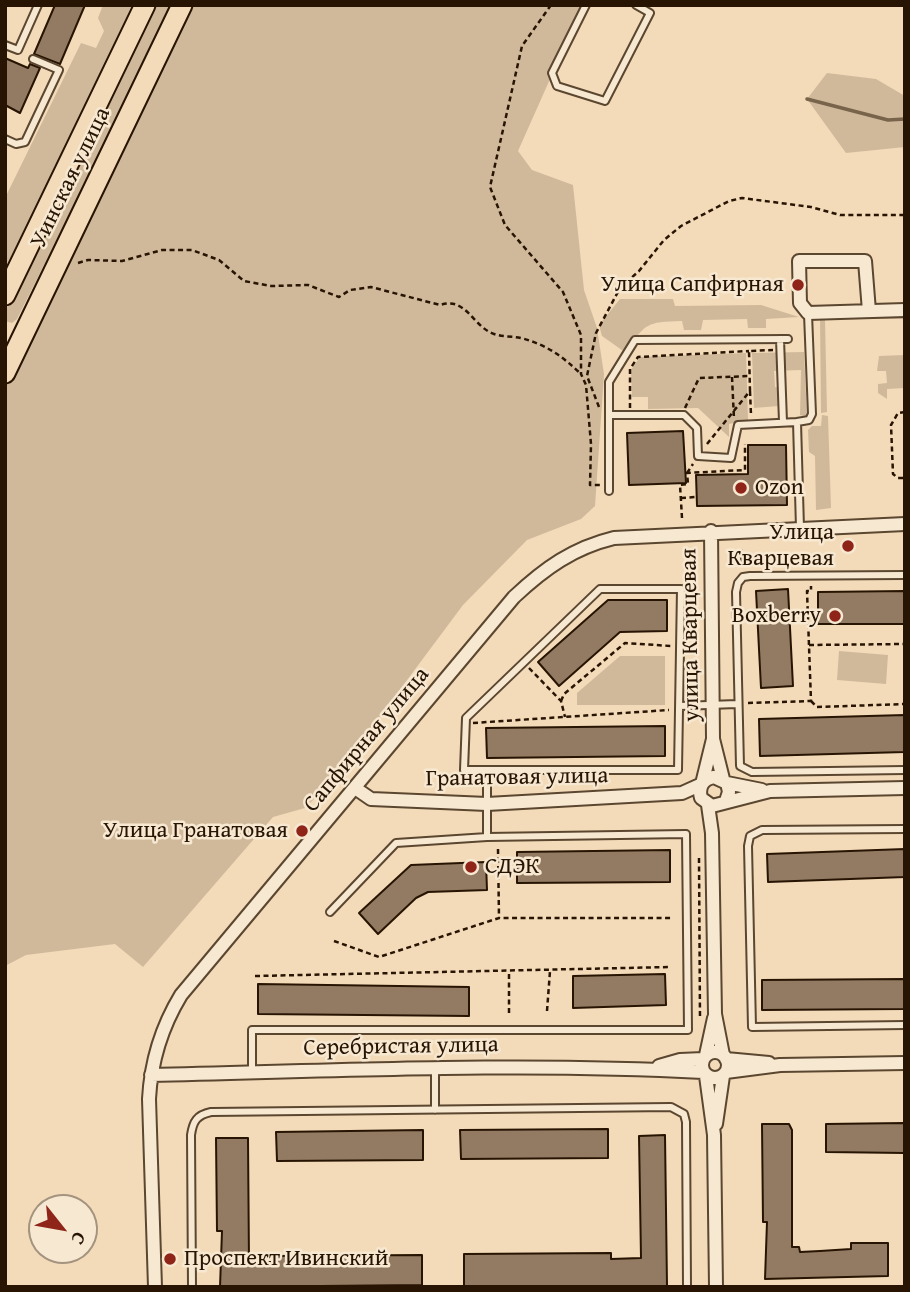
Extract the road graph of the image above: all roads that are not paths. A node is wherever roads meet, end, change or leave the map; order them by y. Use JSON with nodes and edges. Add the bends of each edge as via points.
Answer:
{"nodes":[{"id":1,"x":38,"y":5,"type":"edge"},
{"id":2,"x":145,"y":5,"type":"edge"},
{"id":3,"x":182,"y":5,"type":"edge"},
{"id":4,"x":586,"y":5,"type":"edge"},
{"id":5,"x":636,"y":5,"type":"edge"},
{"id":6,"x":5,"y":45,"type":"edge"},
{"id":7,"x":33,"y":59,"type":"dead end"},
{"id":8,"x":130,"y":114,"type":"junction"},
{"id":9,"x":5,"y":139,"type":"edge"},
{"id":10,"x":5,"y":295,"type":"edge"},
{"id":11,"x":905,"y":310,"type":"edge"},
{"id":12,"x":869,"y":311,"type":"junction"},
{"id":13,"x":808,"y":313,"type":"junction"},
{"id":14,"x":5,"y":332,"type":"edge"},
{"id":15,"x":780,"y":339,"type":"junction"},
{"id":16,"x":788,"y":339,"type":"dead end"},
{"id":17,"x":5,"y":373,"type":"edge"},
{"id":18,"x":609,"y":415,"type":"junction"},
{"id":19,"x":783,"y":422,"type":"junction"},
{"id":20,"x":797,"y":422,"type":"junction"},
{"id":21,"x":609,"y":488,"type":"road end"},
{"id":22,"x":905,"y":524,"type":"edge"},
{"id":23,"x":800,"y":528,"type":"junction"},
{"id":24,"x":711,"y":531,"type":"junction"},
{"id":25,"x":905,"y":575,"type":"edge"},
{"id":26,"x":712,"y":704,"type":"junction"},
{"id":27,"x":737,"y":704,"type":"junction"},
{"id":28,"x":680,"y":707,"type":"junction"},
{"id":29,"x":713,"y":739,"type":"junction"},
{"id":30,"x":905,"y":770,"type":"edge"},
{"id":31,"x":487,"y":771,"type":"junction"},
{"id":32,"x":725,"y":781,"type":"junction"},
{"id":33,"x":702,"y":784,"type":"junction"},
{"id":34,"x":355,"y":788,"type":"junction"},
{"id":35,"x":905,"y":788,"type":"edge"},
{"id":36,"x":770,"y":792,"type":"junction"},
{"id":37,"x":682,"y":793,"type":"junction"},
{"id":38,"x":706,"y":803,"type":"junction"},
{"id":39,"x":724,"y":803,"type":"junction"},
{"id":40,"x":487,"y":804,"type":"junction"},
{"id":41,"x":905,"y":829,"type":"edge"},
{"id":42,"x":712,"y":833,"type":"junction"},
{"id":43,"x":487,"y":837,"type":"junction"},
{"id":44,"x":330,"y":912,"type":"dead end"},
{"id":45,"x":715,"y":1014,"type":"junction"},
{"id":46,"x":905,"y":1025,"type":"edge"},
{"id":47,"x":905,"y":1063,"type":"edge"},
{"id":48,"x":435,"y":1065,"type":"junction"},
{"id":49,"x":705,"y":1065,"type":"junction"},
{"id":50,"x":725,"y":1065,"type":"junction"},
{"id":51,"x":252,"y":1070,"type":"junction"},
{"id":52,"x":151,"y":1075,"type":"junction"},
{"id":53,"x":435,"y":1110,"type":"junction"},
{"id":54,"x":714,"y":1135,"type":"junction"},
{"id":55,"x":155,"y":1287,"type":"edge"},
{"id":56,"x":192,"y":1287,"type":"edge"},
{"id":57,"x":687,"y":1287,"type":"edge"},
{"id":58,"x":716,"y":1287,"type":"edge"}],
"edges":[{"from":1,"to":6,"type":"lane","via":[[18,50]]},
{"from":2,"to":10,"type":"main road","name":"Уинская улица"},
{"from":3,"to":8,"type":"main road","name":"Уинская улица"},
{"from":4,"to":5,"type":"lane","via":[[552,73],[557,86],[605,101],[650,13]]},
{"from":7,"to":9,"type":"lane","via":[[59,70],[28,138],[16,144]]},
{"from":8,"to":14,"type":"main road","via":[[100,161],[22,324],[12,333]]},
{"from":8,"to":17,"type":"main road","name":"Уинская улица"},
{"from":11,"to":12,"type":"street"},
{"from":12,"to":13,"type":"street"},
{"from":12,"to":13,"type":"street","via":[[865,261],[799,261],[800,303]]},
{"from":13,"to":20,"type":"lane","via":[[812,414],[809,420]]},
{"from":15,"to":16,"type":"lane"},
{"from":15,"to":18,"type":"lane","via":[[635,340],[610,378]]},
{"from":15,"to":19,"type":"lane"},
{"from":18,"to":19,"type":"lane","via":[[681,415],[697,428],[699,455],[705,459],[731,458],[735,428]]},
{"from":18,"to":21,"type":"lane"},
{"from":19,"to":20,"type":"lane"},
{"from":20,"to":23,"type":"lane"},
{"from":22,"to":23,"type":"street","name":"Сапфирная улица"},
{"from":23,"to":24,"type":"street","name":"Сапфирная улица"},
{"from":24,"to":26,"type":"street","name":"улица Кварцевая"},
{"from":24,"to":34,"type":"street","name":"Сапфирная улица","via":[[614,538],[584,546],[555,562],[503,609]]},
{"from":25,"to":27,"type":"lane","via":[[743,577],[738,583]]},
{"from":26,"to":27,"type":"lane"},
{"from":26,"to":28,"type":"lane"},
{"from":26,"to":29,"type":"street","name":"улица Кварцевая"},
{"from":27,"to":30,"type":"lane","via":[[738,758],[745,770]]},
{"from":28,"to":31,"type":"lane","via":[[678,770]]},
{"from":28,"to":31,"type":"lane","via":[[681,589],[600,589],[466,718],[464,770]]},
{"from":29,"to":32,"type":"street"},
{"from":29,"to":33,"type":"street"},
{"from":31,"to":40,"type":"lane"},
{"from":32,"to":33,"type":"street","via":[[709,778]]},
{"from":32,"to":36,"type":"street"},
{"from":32,"to":39,"type":"street","via":[[729,792]]},
{"from":33,"to":37,"type":"street","name":"Гранатовая улица"},
{"from":33,"to":38,"type":"street","via":[[700,793]]},
{"from":34,"to":40,"type":"street","name":"Гранатовая улица","via":[[371,799]]},
{"from":34,"to":52,"type":"street","name":"Сапфирная улица","via":[[181,995],[166,1020]]},
{"from":35,"to":36,"type":"street"},
{"from":36,"to":39,"type":"street"},
{"from":37,"to":38,"type":"street","name":"Гранатовая улица"},
{"from":37,"to":40,"type":"street","name":"Гранатовая улица"},
{"from":38,"to":39,"type":"street"},
{"from":38,"to":42,"type":"street"},
{"from":39,"to":42,"type":"street"},
{"from":40,"to":43,"type":"lane"},
{"from":41,"to":46,"type":"lane","via":[[762,830],[750,836],[748,846],[752,1027]]},
{"from":42,"to":45,"type":"street"},
{"from":43,"to":44,"type":"lane","via":[[396,843]]},
{"from":43,"to":51,"type":"lane","via":[[686,834],[688,1030],[252,1030]]},
{"from":45,"to":49,"type":"street"},
{"from":45,"to":50,"type":"street"},
{"from":47,"to":50,"type":"street"},
{"from":48,"to":49,"type":"street","name":"Серебристая улица","via":[[652,1068],[680,1060]]},
{"from":48,"to":51,"type":"street","name":"Серебристая улица"},
{"from":48,"to":53,"type":"lane"},
{"from":49,"to":50,"type":"street","via":[[715,1052]]},
{"from":49,"to":50,"type":"street","via":[[715,1079]]},
{"from":49,"to":54,"type":"street"},
{"from":50,"to":54,"type":"street"},
{"from":51,"to":52,"type":"street","name":"Серебристая улица"},
{"from":52,"to":55,"type":"street","name":"Сапфирная улица","via":[[148,1123]]},
{"from":53,"to":56,"type":"lane","via":[[200,1115],[191,1135]]},
{"from":53,"to":57,"type":"lane","via":[[679,1110],[685,1122]]},
{"from":54,"to":58,"type":"street"}]}
